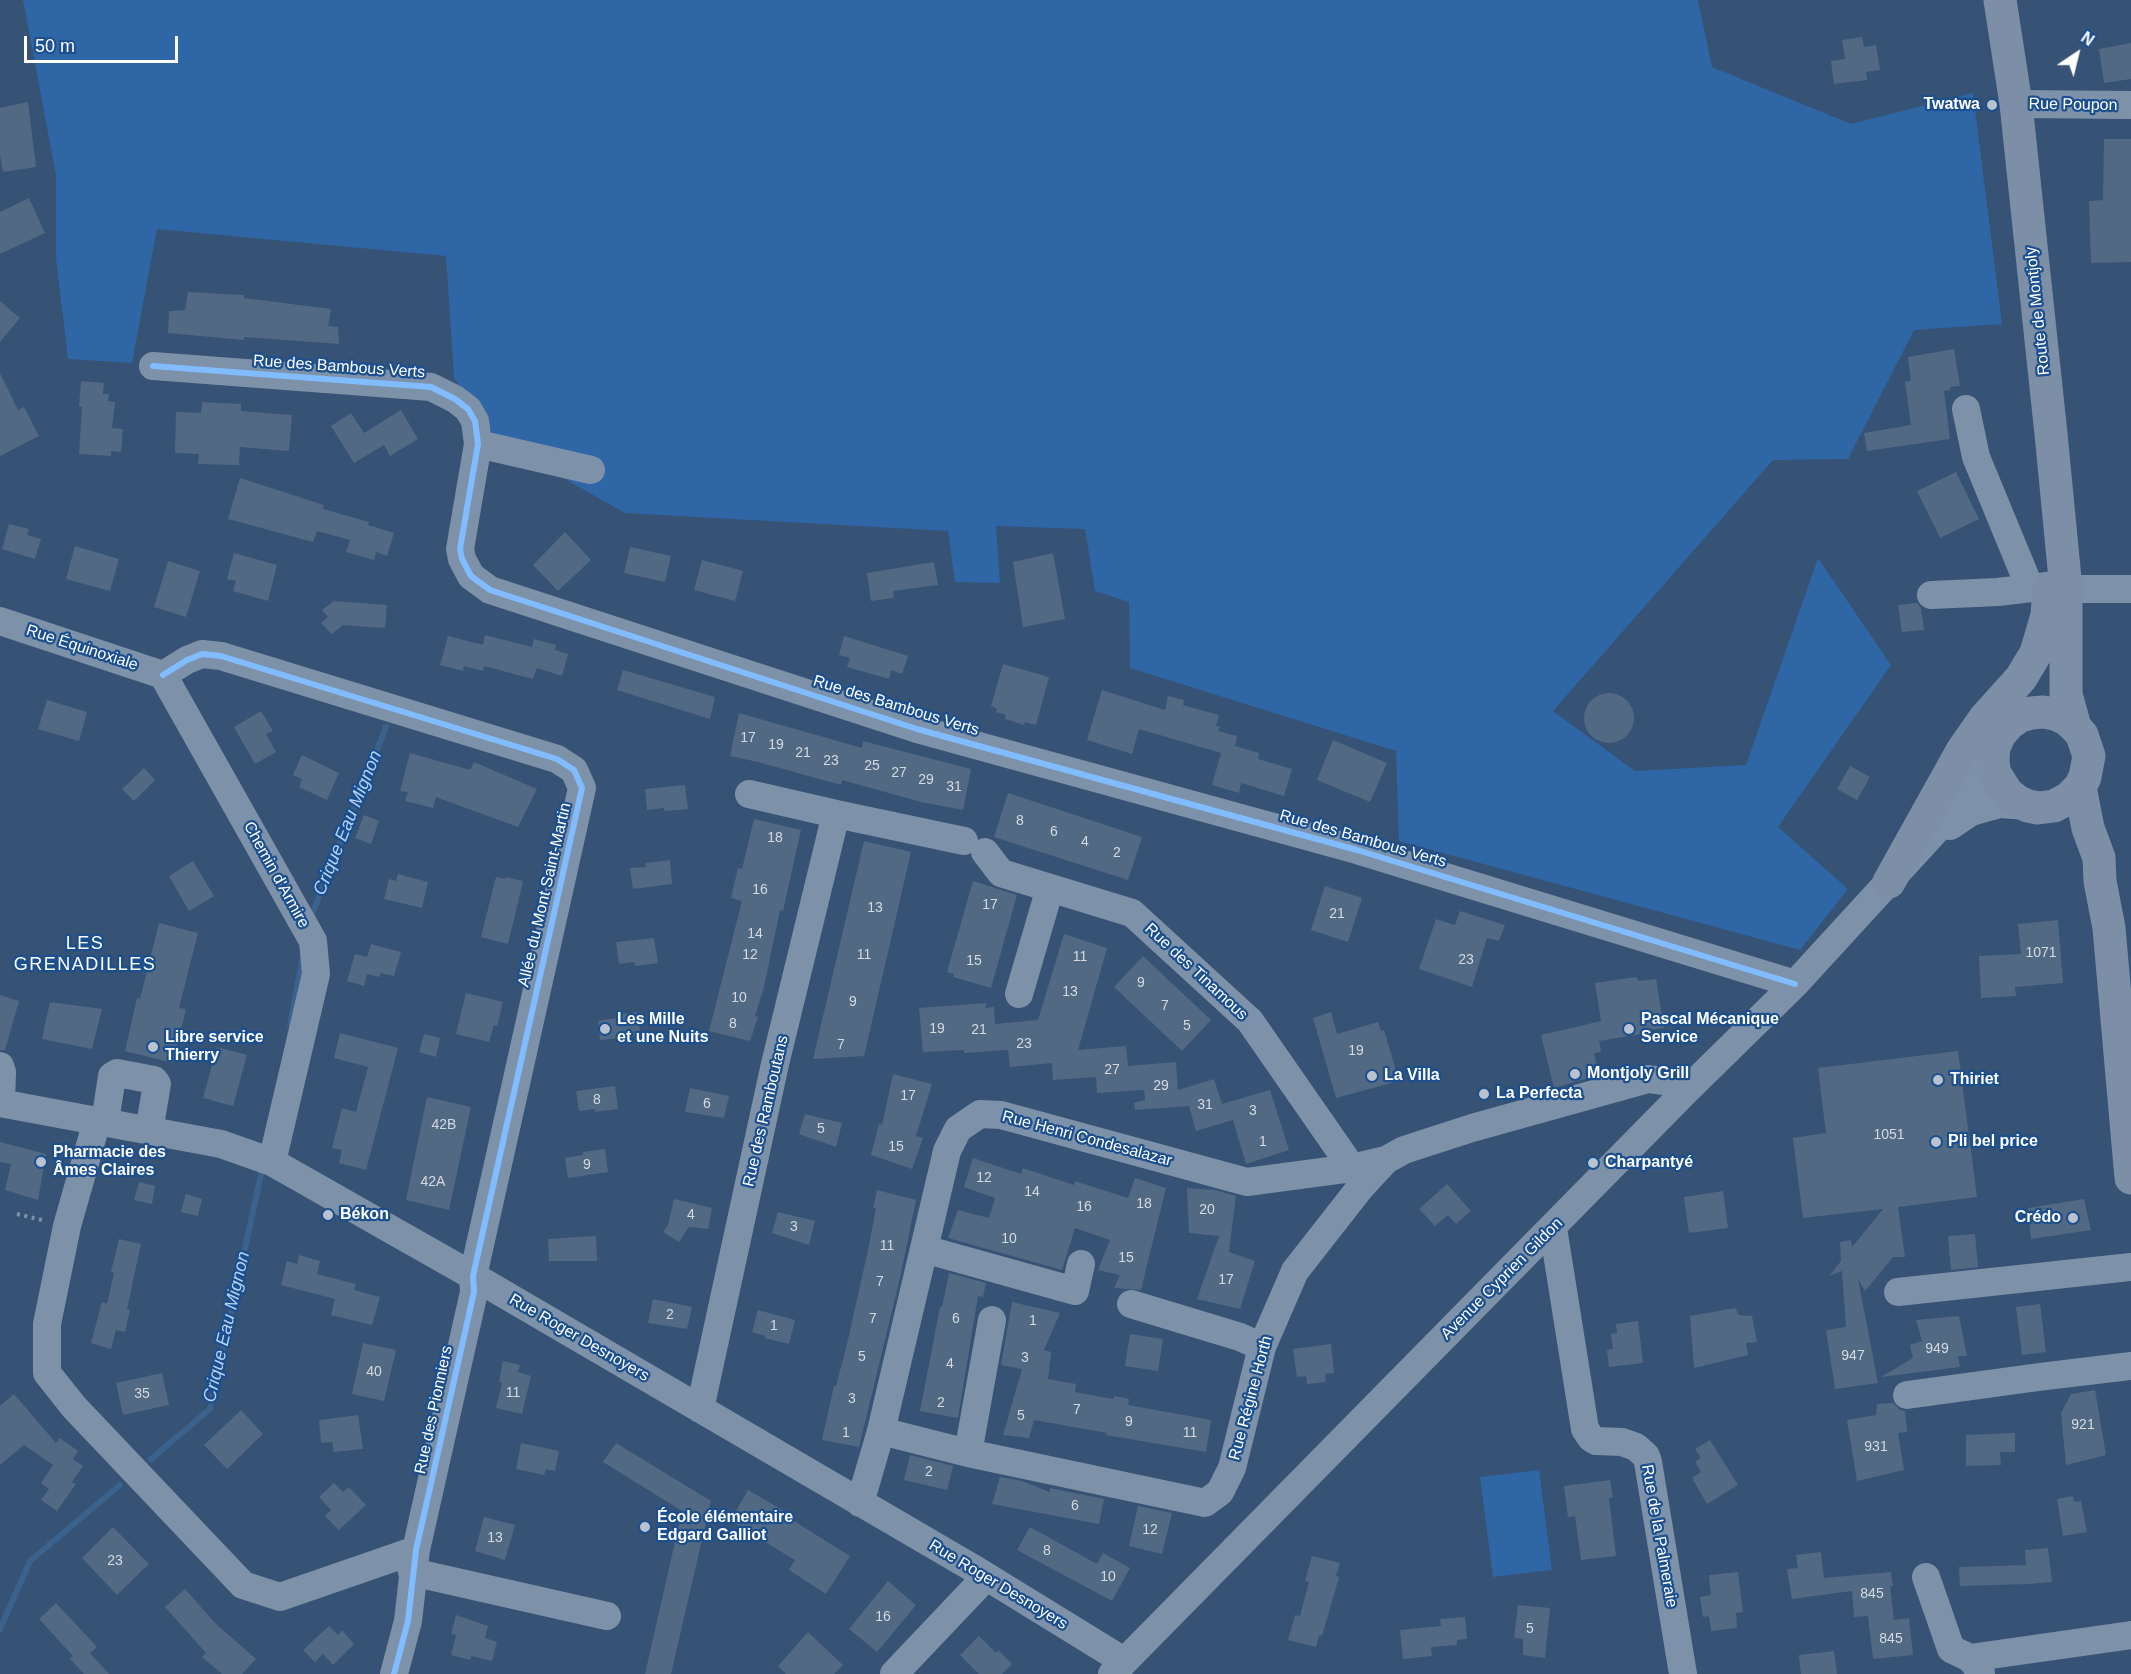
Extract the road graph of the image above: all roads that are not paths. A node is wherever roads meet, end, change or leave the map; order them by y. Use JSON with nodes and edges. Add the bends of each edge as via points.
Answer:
{"nodes":[{"id":1,"x":2000,"y":0,"type":"edge"},
{"id":2,"x":2016,"y":104,"type":"junction"},
{"id":3,"x":2131,"y":105,"type":"edge"},
{"id":4,"x":153,"y":366,"type":"dead end"},
{"id":5,"x":1966,"y":409,"type":"dead end"},
{"id":6,"x":478,"y":444,"type":"junction"},
{"id":7,"x":591,"y":470,"type":"dead end"},
{"id":8,"x":2048,"y":587,"type":"junction"},
{"id":9,"x":1931,"y":595,"type":"dead end"},
{"id":10,"x":2130,"y":597,"type":"edge"},
{"id":11,"x":0,"y":621,"type":"edge"},
{"id":12,"x":2066,"y":624,"type":"junction"},
{"id":13,"x":163,"y":675,"type":"junction"},
{"id":14,"x":2020,"y":716,"type":"junction"},
{"id":15,"x":2075,"y":727,"type":"junction"},
{"id":16,"x":1994,"y":747,"type":"junction"},
{"id":17,"x":2080,"y":787,"type":"junction"},
{"id":18,"x":749,"y":794,"type":"dead end"},
{"id":19,"x":2033,"y":807,"type":"junction"},
{"id":20,"x":836,"y":814,"type":"junction"},
{"id":21,"x":2100,"y":881,"type":"junction"},
{"id":22,"x":1889,"y":882,"type":"junction"},
{"id":23,"x":1050,"y":888,"type":"junction"},
{"id":24,"x":1795,"y":984,"type":"junction"},
{"id":25,"x":1019,"y":994,"type":"dead end"},
{"id":26,"x":0,"y":1066,"type":"edge"},
{"id":27,"x":1685,"y":1092,"type":"junction"},
{"id":28,"x":1,"y":1103,"type":"edge"},
{"id":29,"x":101,"y":1121,"type":"junction"},
{"id":30,"x":149,"y":1131,"type":"junction"},
{"id":31,"x":1386,"y":1160,"type":"junction"},
{"id":32,"x":273,"y":1162,"type":"junction"},
{"id":33,"x":1352,"y":1168,"type":"junction"},
{"id":34,"x":2131,"y":1178,"type":"edge"},
{"id":35,"x":1553,"y":1228,"type":"junction"},
{"id":36,"x":924,"y":1249,"type":"junction"},
{"id":37,"x":1081,"y":1264,"type":"dead end"},
{"id":38,"x":2131,"y":1267,"type":"edge"},
{"id":39,"x":473,"y":1276,"type":"junction"},
{"id":40,"x":1898,"y":1293,"type":"dead end"},
{"id":41,"x":1131,"y":1304,"type":"dead end"},
{"id":42,"x":992,"y":1320,"type":"dead end"},
{"id":43,"x":1262,"y":1347,"type":"junction"},
{"id":44,"x":2131,"y":1366,"type":"edge"},
{"id":45,"x":1906,"y":1395,"type":"dead end"},
{"id":46,"x":700,"y":1409,"type":"junction"},
{"id":47,"x":882,"y":1431,"type":"junction"},
{"id":48,"x":968,"y":1453,"type":"junction"},
{"id":49,"x":860,"y":1503,"type":"junction"},
{"id":50,"x":414,"y":1561,"type":"junction"},
{"id":51,"x":986,"y":1577,"type":"junction"},
{"id":52,"x":1926,"y":1577,"type":"dead end"},
{"id":53,"x":607,"y":1616,"type":"dead end"},
{"id":54,"x":2131,"y":1635,"type":"edge"},
{"id":55,"x":1976,"y":1666,"type":"edge"},
{"id":56,"x":1117,"y":1669,"type":"edge"},
{"id":57,"x":394,"y":1674,"type":"edge"},
{"id":58,"x":894,"y":1674,"type":"edge"},
{"id":59,"x":1683,"y":1674,"type":"edge"}],
"edges":[{"from":1,"to":2,"type":"main road","name":"Route de Montjoly"},
{"from":2,"to":3,"type":"street","name":"Rue Poupon"},
{"from":2,"to":8,"type":"main road","name":"Route de Montjoly","via":[[2051,434],[2045,470]]},
{"from":4,"to":6,"type":"street","name":"Rue des Bambous Verts","via":[[431,387],[468,410],[475,421]]},
{"from":5,"to":8,"type":"street","via":[[1976,457],[2021,572]]},
{"from":6,"to":7,"type":"street"},
{"from":6,"to":24,"type":"street","name":"Rue des Bambous Verts","via":[[460,549],[471,576],[490,590],[917,729],[1357,850]]},
{"from":8,"to":9,"type":"street"},
{"from":8,"to":10,"type":"street"},
{"from":8,"to":12,"type":"main road"},
{"from":8,"to":22,"type":"main road","via":[[2047,615],[2036,653],[2021,678],[1962,751]]},
{"from":11,"to":13,"type":"street","name":"Rue Équinoxiale"},
{"from":12,"to":14,"type":"main road","via":[[2043,686]]},
{"from":12,"to":15,"type":"main road","via":[[2066,694]]},
{"from":13,"to":32,"type":"street","name":"Chemin d'Armire","via":[[313,941],[316,974]]},
{"from":13,"to":39,"type":"street","name":"Allée du Mont Saint-Martin","via":[[202,654],[221,656],[556,759],[579,777],[581,795]]},
{"from":14,"to":15,"type":"main road","via":[[2031,712],[2055,714]]},
{"from":14,"to":16,"type":"main road","via":[[2008,724]]},
{"from":15,"to":17,"type":"main road","via":[[2089,756]]},
{"from":16,"to":19,"type":"main road","via":[[1994,772],[1999,783],[2007,794]]},
{"from":16,"to":22,"type":"street","name":"Avenue Cyprien Gildon","via":[[1971,792]]},
{"from":17,"to":19,"type":"main road","via":[[2054,806]]},
{"from":17,"to":21,"type":"main road","via":[[2099,858]]},
{"from":18,"to":20,"type":"street"},
{"from":19,"to":21,"type":"main road","via":[[2073,839]]},
{"from":19,"to":22,"type":"street","name":"Avenue Cyprien Gildon","via":[[2000,804],[1971,812]]},
{"from":20,"to":23,"type":"street","name":"Rue des Tinamous","via":[[975,847],[1000,873]]},
{"from":20,"to":46,"type":"street","name":"Rue des Ramboutans","via":[[775,1064]]},
{"from":21,"to":34,"type":"main road","via":[[2109,928]]},
{"from":22,"to":24,"type":"street","name":"Avenue Cyprien Gildon"},
{"from":23,"to":25,"type":"street"},
{"from":23,"to":33,"type":"street","name":"Rue des Tinamous","via":[[1132,913],[1250,1021]]},
{"from":24,"to":27,"type":"street","name":"Avenue Cyprien Gildon"},
{"from":26,"to":28,"type":"street"},
{"from":27,"to":31,"type":"street","name":"Rue Régine Horth","via":[[1670,1082],[1648,1079],[1472,1128],[1404,1150]]},
{"from":27,"to":35,"type":"street","name":"Avenue Cyprien Gildon"},
{"from":28,"to":29,"type":"street","name":"Rue Roger Desnoyers"},
{"from":29,"to":30,"type":"street","name":"Rue Roger Desnoyers"},
{"from":29,"to":30,"type":"street","via":[[112,1076],[117,1073],[154,1080],[157,1084]]},
{"from":29,"to":50,"type":"street","via":[[67,1226],[47,1324],[47,1373],[74,1407],[243,1585],[280,1597]]},
{"from":30,"to":32,"type":"street","name":"Rue Roger Desnoyers","via":[[221,1144]]},
{"from":31,"to":33,"type":"street","name":"Rue Henri Condesalazar"},
{"from":31,"to":43,"type":"street","name":"Rue Régine Horth","via":[[1295,1270]]},
{"from":32,"to":39,"type":"street","name":"Rue Roger Desnoyers"},
{"from":33,"to":36,"type":"street","name":"Rue Henri Condesalazar","via":[[1247,1182],[1001,1115],[980,1114],[958,1129],[947,1151]]},
{"from":35,"to":56,"type":"street","name":"Avenue Cyprien Gildon"},
{"from":35,"to":59,"type":"street","name":"Rue de la Palmeraie","via":[[1585,1430],[1596,1441],[1622,1442],[1646,1456]]},
{"from":36,"to":37,"type":"street","via":[[1075,1291]]},
{"from":36,"to":47,"type":"street","name":"Rue Henri Condesalazar"},
{"from":38,"to":40,"type":"street"},
{"from":39,"to":46,"type":"street","name":"Rue Roger Desnoyers"},
{"from":39,"to":50,"type":"street","name":"Rue des Pionniers","via":[[474,1292]]},
{"from":41,"to":43,"type":"street"},
{"from":42,"to":48,"type":"street"},
{"from":43,"to":48,"type":"street","name":"Rue Régine Horth","via":[[1232,1468],[1220,1492],[1205,1503]]},
{"from":44,"to":45,"type":"street"},
{"from":46,"to":49,"type":"street","name":"Rue Roger Desnoyers"},
{"from":47,"to":48,"type":"street","name":"Rue Régine Horth"},
{"from":47,"to":49,"type":"street","name":"Rue Henri Condesalazar"},
{"from":49,"to":51,"type":"street","name":"Rue Roger Desnoyers"},
{"from":50,"to":53,"type":"street"},
{"from":50,"to":57,"type":"street","name":"Rue des Pionniers","via":[[408,1621]]},
{"from":51,"to":56,"type":"street","name":"Rue Roger Desnoyers","via":[[1114,1655]]},
{"from":51,"to":58,"type":"street"},
{"from":52,"to":55,"type":"street","via":[[1951,1649]]},
{"from":54,"to":55,"type":"street"}]}
